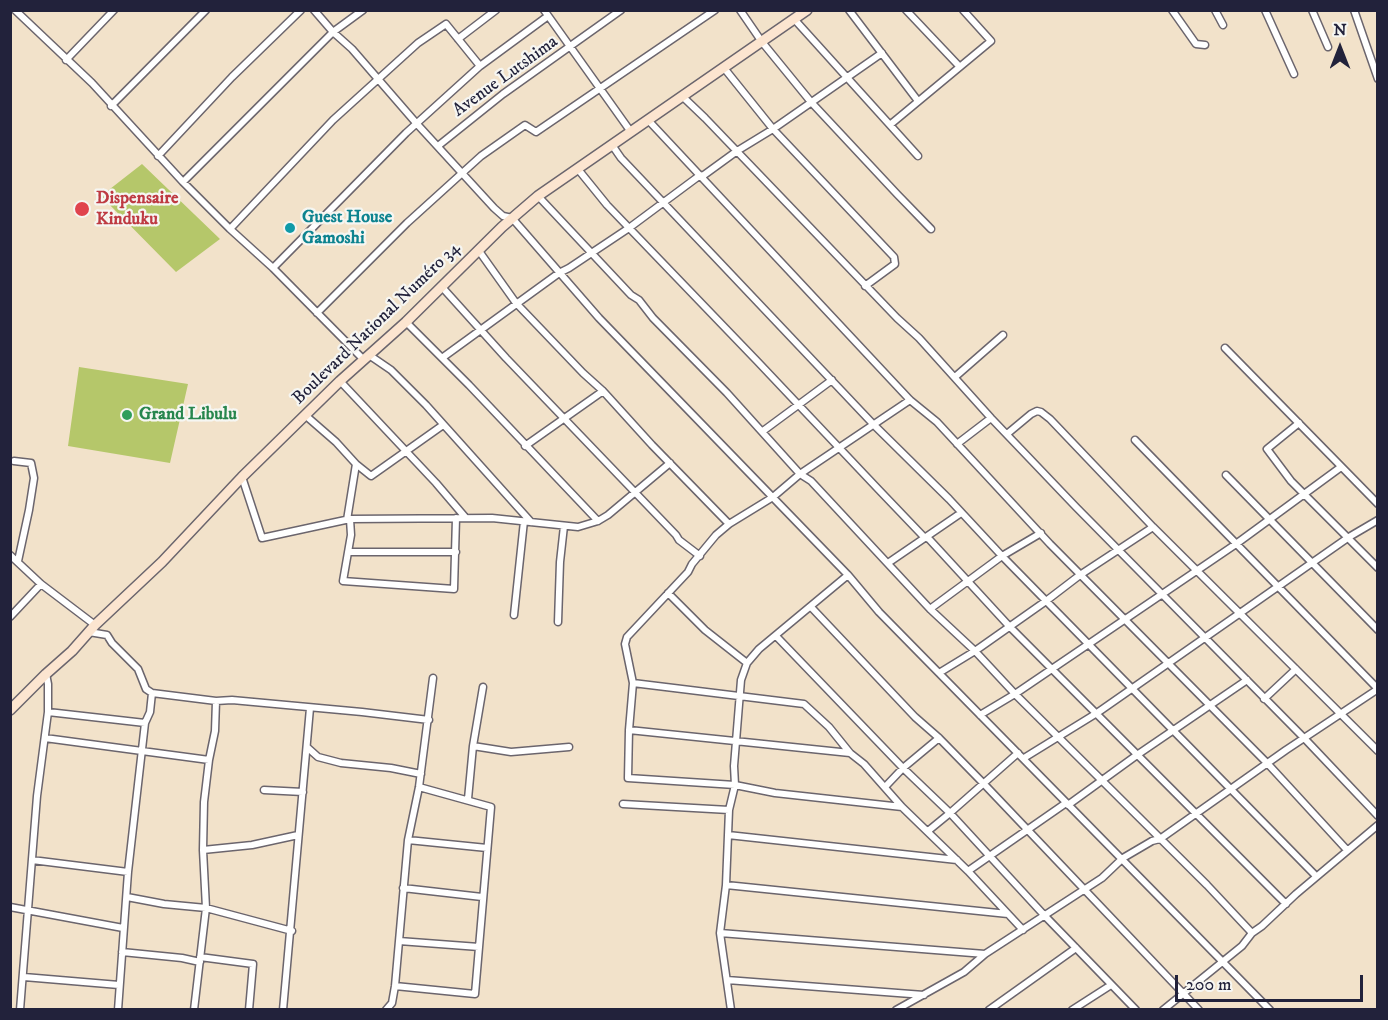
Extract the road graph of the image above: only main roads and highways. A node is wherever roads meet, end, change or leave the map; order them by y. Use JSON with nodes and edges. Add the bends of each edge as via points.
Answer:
{"nodes":[{"id":1,"x":807,"y":10,"type":"edge"},
{"id":2,"x":10,"y":710,"type":"edge"}],
"edges":[{"from":1,"to":2,"type":"main road","name":"Boulevard National Numéro 34","via":[[512,218],[305,415]]}]}
